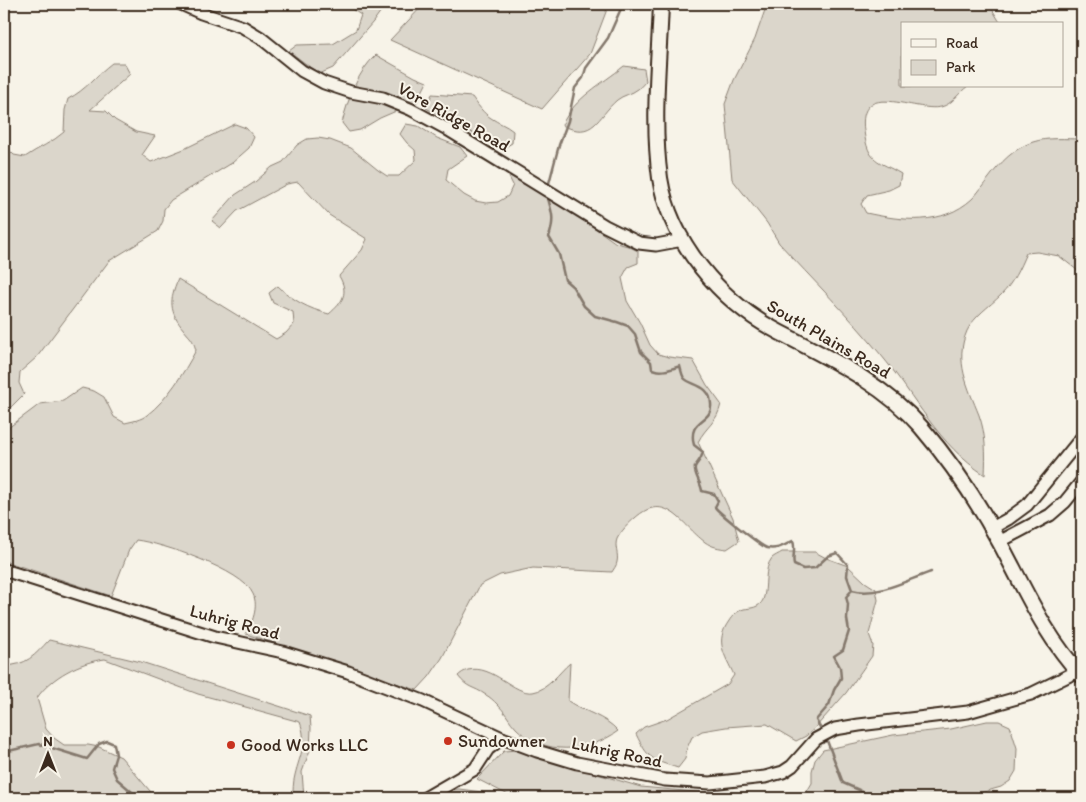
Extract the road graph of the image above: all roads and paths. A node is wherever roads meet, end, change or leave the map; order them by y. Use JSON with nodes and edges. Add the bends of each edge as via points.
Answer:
{"nodes":[{"id":1,"x":181,"y":4,"type":"edge"},
{"id":2,"x":661,"y":4,"type":"edge"},
{"id":3,"x":683,"y":240,"type":"junction"},
{"id":4,"x":1082,"y":436,"type":"edge"},
{"id":5,"x":1082,"y":481,"type":"edge"},
{"id":6,"x":992,"y":528,"type":"junction"},
{"id":7,"x":999,"y":542,"type":"junction"},
{"id":8,"x":4,"y":570,"type":"edge"},
{"id":9,"x":1080,"y":673,"type":"edge"},
{"id":10,"x":502,"y":738,"type":"junction"},
{"id":11,"x":425,"y":798,"type":"edge"}],
"edges":[{"from":1,"to":3,"type":"street","name":"Vore Ridge Road","via":[[243,27],[302,71],[324,82],[410,109],[639,243],[656,245]]},
{"from":2,"to":3,"type":"main road","name":"South Plains Road","via":[[657,144],[666,202]]},
{"from":3,"to":6,"type":"main road","name":"South Plains Road","via":[[701,268],[748,314],[862,378],[911,416]]},
{"from":4,"to":6,"type":"street","via":[[1027,505]]},
{"from":5,"to":7,"type":"street","via":[[1050,515]]},
{"from":6,"to":7,"type":"main road","name":"South Plains Road"},
{"from":7,"to":9,"type":"main road","name":"South Plains Road","via":[[1041,622]]},
{"from":8,"to":10,"type":"street","name":"Luhrig Road","via":[[215,637],[283,652],[348,672],[423,701]]},
{"from":9,"to":10,"type":"street","name":"Luhrig Road","via":[[1031,694],[968,712],[835,729],[816,739],[792,766],[765,777],[710,783],[665,780],[594,766]]},
{"from":10,"to":11,"type":"street","via":[[488,749],[475,769]]}]}
